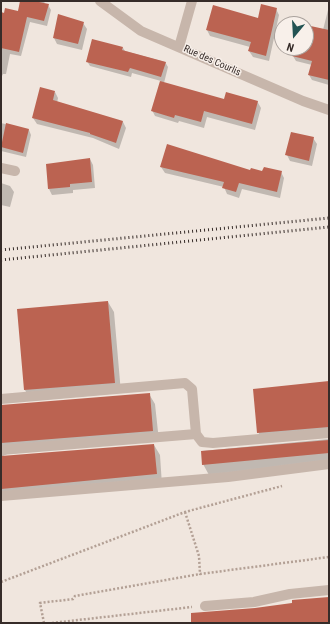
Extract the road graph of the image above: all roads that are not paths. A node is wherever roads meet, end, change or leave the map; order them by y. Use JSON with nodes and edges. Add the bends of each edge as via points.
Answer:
{"nodes":[{"id":1,"x":100,"y":1,"type":"edge"},
{"id":2,"x":192,"y":1,"type":"edge"},
{"id":3,"x":179,"y":47,"type":"junction"},
{"id":4,"x":329,"y":110,"type":"edge"},
{"id":5,"x":1,"y":168,"type":"edge"},
{"id":6,"x":15,"y":171,"type":"dead end"},
{"id":7,"x":1,"y":399,"type":"edge"},
{"id":8,"x":329,"y":433,"type":"edge"},
{"id":9,"x":196,"y":434,"type":"junction"},
{"id":10,"x":1,"y":450,"type":"edge"},
{"id":11,"x":329,"y":464,"type":"edge"},
{"id":12,"x":1,"y":496,"type":"edge"},
{"id":13,"x":329,"y":590,"type":"edge"},
{"id":14,"x":205,"y":606,"type":"road end"}],
"edges":[{"from":1,"to":3,"type":"street","name":"Rue des Courlis","via":[[141,30]]},
{"from":2,"to":3,"type":"street"},
{"from":3,"to":4,"type":"street","name":"Rue des Courlis"},
{"from":5,"to":6,"type":"street"},
{"from":7,"to":9,"type":"street","via":[[185,383],[192,389]]},
{"from":8,"to":9,"type":"street","via":[[213,443],[202,442]]},
{"from":9,"to":10,"type":"street"},
{"from":11,"to":12,"type":"street","via":[[228,477]]},
{"from":13,"to":14,"type":"street","via":[[290,594],[254,602]]}]}
